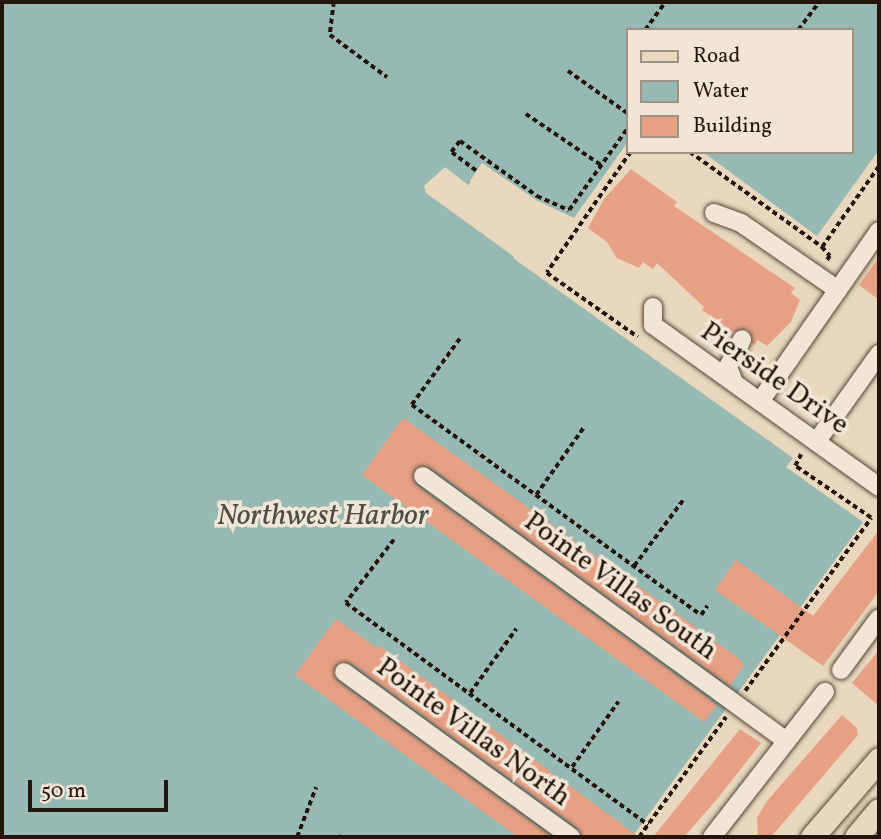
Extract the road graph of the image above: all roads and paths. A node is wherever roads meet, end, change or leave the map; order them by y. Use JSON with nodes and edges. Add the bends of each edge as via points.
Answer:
{"nodes":[{"id":1,"x":334,"y":2,"type":"edge"},
{"id":2,"x":665,"y":2,"type":"edge"},
{"id":3,"x":819,"y":2,"type":"edge"},
{"id":4,"x":646,"y":28,"type":"edge"},
{"id":5,"x":800,"y":28,"type":"edge"},
{"id":6,"x":568,"y":71,"type":"dead end"},
{"id":7,"x":387,"y":77,"type":"dead end"},
{"id":8,"x":626,"y":112,"type":"edge"},
{"id":9,"x":526,"y":114,"type":"dead end"},
{"id":10,"x":626,"y":130,"type":"edge"},
{"id":11,"x":693,"y":154,"type":"edge"},
{"id":12,"x":601,"y":165,"type":"junction"},
{"id":13,"x":879,"y":166,"type":"edge"},
{"id":14,"x":476,"y":171,"type":"dead end"},
{"id":15,"x":714,"y":213,"type":"dead end"},
{"id":16,"x":879,"y":231,"type":"edge"},
{"id":17,"x":822,"y":247,"type":"junction"},
{"id":18,"x":826,"y":271,"type":"dead end"},
{"id":19,"x":838,"y":290,"type":"junction"},
{"id":20,"x":653,"y":307,"type":"dead end"},
{"id":21,"x":460,"y":339,"type":"dead end"},
{"id":22,"x":742,"y":339,"type":"dead end"},
{"id":23,"x":879,"y":354,"type":"edge"},
{"id":24,"x":733,"y":380,"type":"junction"},
{"id":25,"x":761,"y":400,"type":"junction"},
{"id":26,"x":584,"y":427,"type":"dead end"},
{"id":27,"x":817,"y":441,"type":"junction"},
{"id":28,"x":802,"y":455,"type":"dead end"},
{"id":29,"x":423,"y":476,"type":"dead end"},
{"id":30,"x":879,"y":487,"type":"edge"},
{"id":31,"x":536,"y":495,"type":"junction"},
{"id":32,"x":683,"y":500,"type":"dead end"},
{"id":33,"x":394,"y":540,"type":"dead end"},
{"id":34,"x":634,"y":566,"type":"junction"},
{"id":35,"x":707,"y":606,"type":"dead end"},
{"id":36,"x":879,"y":618,"type":"edge"},
{"id":37,"x":516,"y":629,"type":"dead end"},
{"id":38,"x":841,"y":670,"type":"dead end"},
{"id":39,"x":344,"y":672,"type":"dead end"},
{"id":40,"x":825,"y":692,"type":"dead end"},
{"id":41,"x":470,"y":693,"type":"junction"},
{"id":42,"x":618,"y":702,"type":"dead end"},
{"id":43,"x":736,"y":704,"type":"junction"},
{"id":44,"x":786,"y":741,"type":"junction"},
{"id":45,"x":879,"y":758,"type":"edge"},
{"id":46,"x":572,"y":766,"type":"junction"},
{"id":47,"x":316,"y":787,"type":"dead end"},
{"id":48,"x":879,"y":810,"type":"edge"},
{"id":49,"x":648,"y":825,"type":"junction"},
{"id":50,"x":297,"y":837,"type":"edge"},
{"id":51,"x":571,"y":837,"type":"edge"},
{"id":52,"x":639,"y":837,"type":"edge"},
{"id":53,"x":712,"y":837,"type":"edge"},
{"id":54,"x":812,"y":837,"type":"edge"},
{"id":55,"x":856,"y":837,"type":"edge"}],
"edges":[{"from":1,"to":7,"type":"path","via":[[330,35]]},
{"from":2,"to":4,"type":"path"},
{"from":3,"to":5,"type":"path"},
{"from":6,"to":8,"type":"path"},
{"from":9,"to":12,"type":"path"},
{"from":10,"to":12,"type":"path"},
{"from":11,"to":17,"type":"path"},
{"from":12,"to":14,"type":"path","via":[[569,210],[537,196],[460,141],[451,152]]},
{"from":13,"to":17,"type":"path"},
{"from":15,"to":19,"type":"street","via":[[741,223]]},
{"from":16,"to":19,"type":"street"},
{"from":17,"to":18,"type":"path","via":[[830,256]]},
{"from":19,"to":25,"type":"street"},
{"from":20,"to":24,"type":"street","name":"Pierside Drive","via":[[653,325]]},
{"from":21,"to":31,"type":"path","via":[[412,405]]},
{"from":22,"to":24,"type":"street","via":[[728,367]]},
{"from":23,"to":27,"type":"street"},
{"from":24,"to":25,"type":"street","name":"Pierside Drive"},
{"from":25,"to":27,"type":"street","name":"Pierside Drive"},
{"from":26,"to":31,"type":"path"},
{"from":27,"to":30,"type":"street","name":"Pierside Drive"},
{"from":28,"to":43,"type":"path","via":[[795,466],[871,518]]},
{"from":29,"to":43,"type":"street","name":"Pointe Villas South"},
{"from":31,"to":34,"type":"path"},
{"from":32,"to":34,"type":"path"},
{"from":33,"to":41,"type":"path","via":[[346,603]]},
{"from":34,"to":35,"type":"path","via":[[701,615]]},
{"from":36,"to":38,"type":"street"},
{"from":37,"to":41,"type":"path"},
{"from":39,"to":51,"type":"street","name":"Pointe Villas North"},
{"from":40,"to":44,"type":"street"},
{"from":41,"to":46,"type":"path"},
{"from":42,"to":46,"type":"path"},
{"from":43,"to":44,"type":"street","name":"Pointe Villas South"},
{"from":43,"to":49,"type":"path"},
{"from":44,"to":53,"type":"street"},
{"from":45,"to":54,"type":"main road"},
{"from":46,"to":49,"type":"path"},
{"from":47,"to":50,"type":"path"},
{"from":48,"to":55,"type":"main road"},
{"from":49,"to":52,"type":"path"}]}
